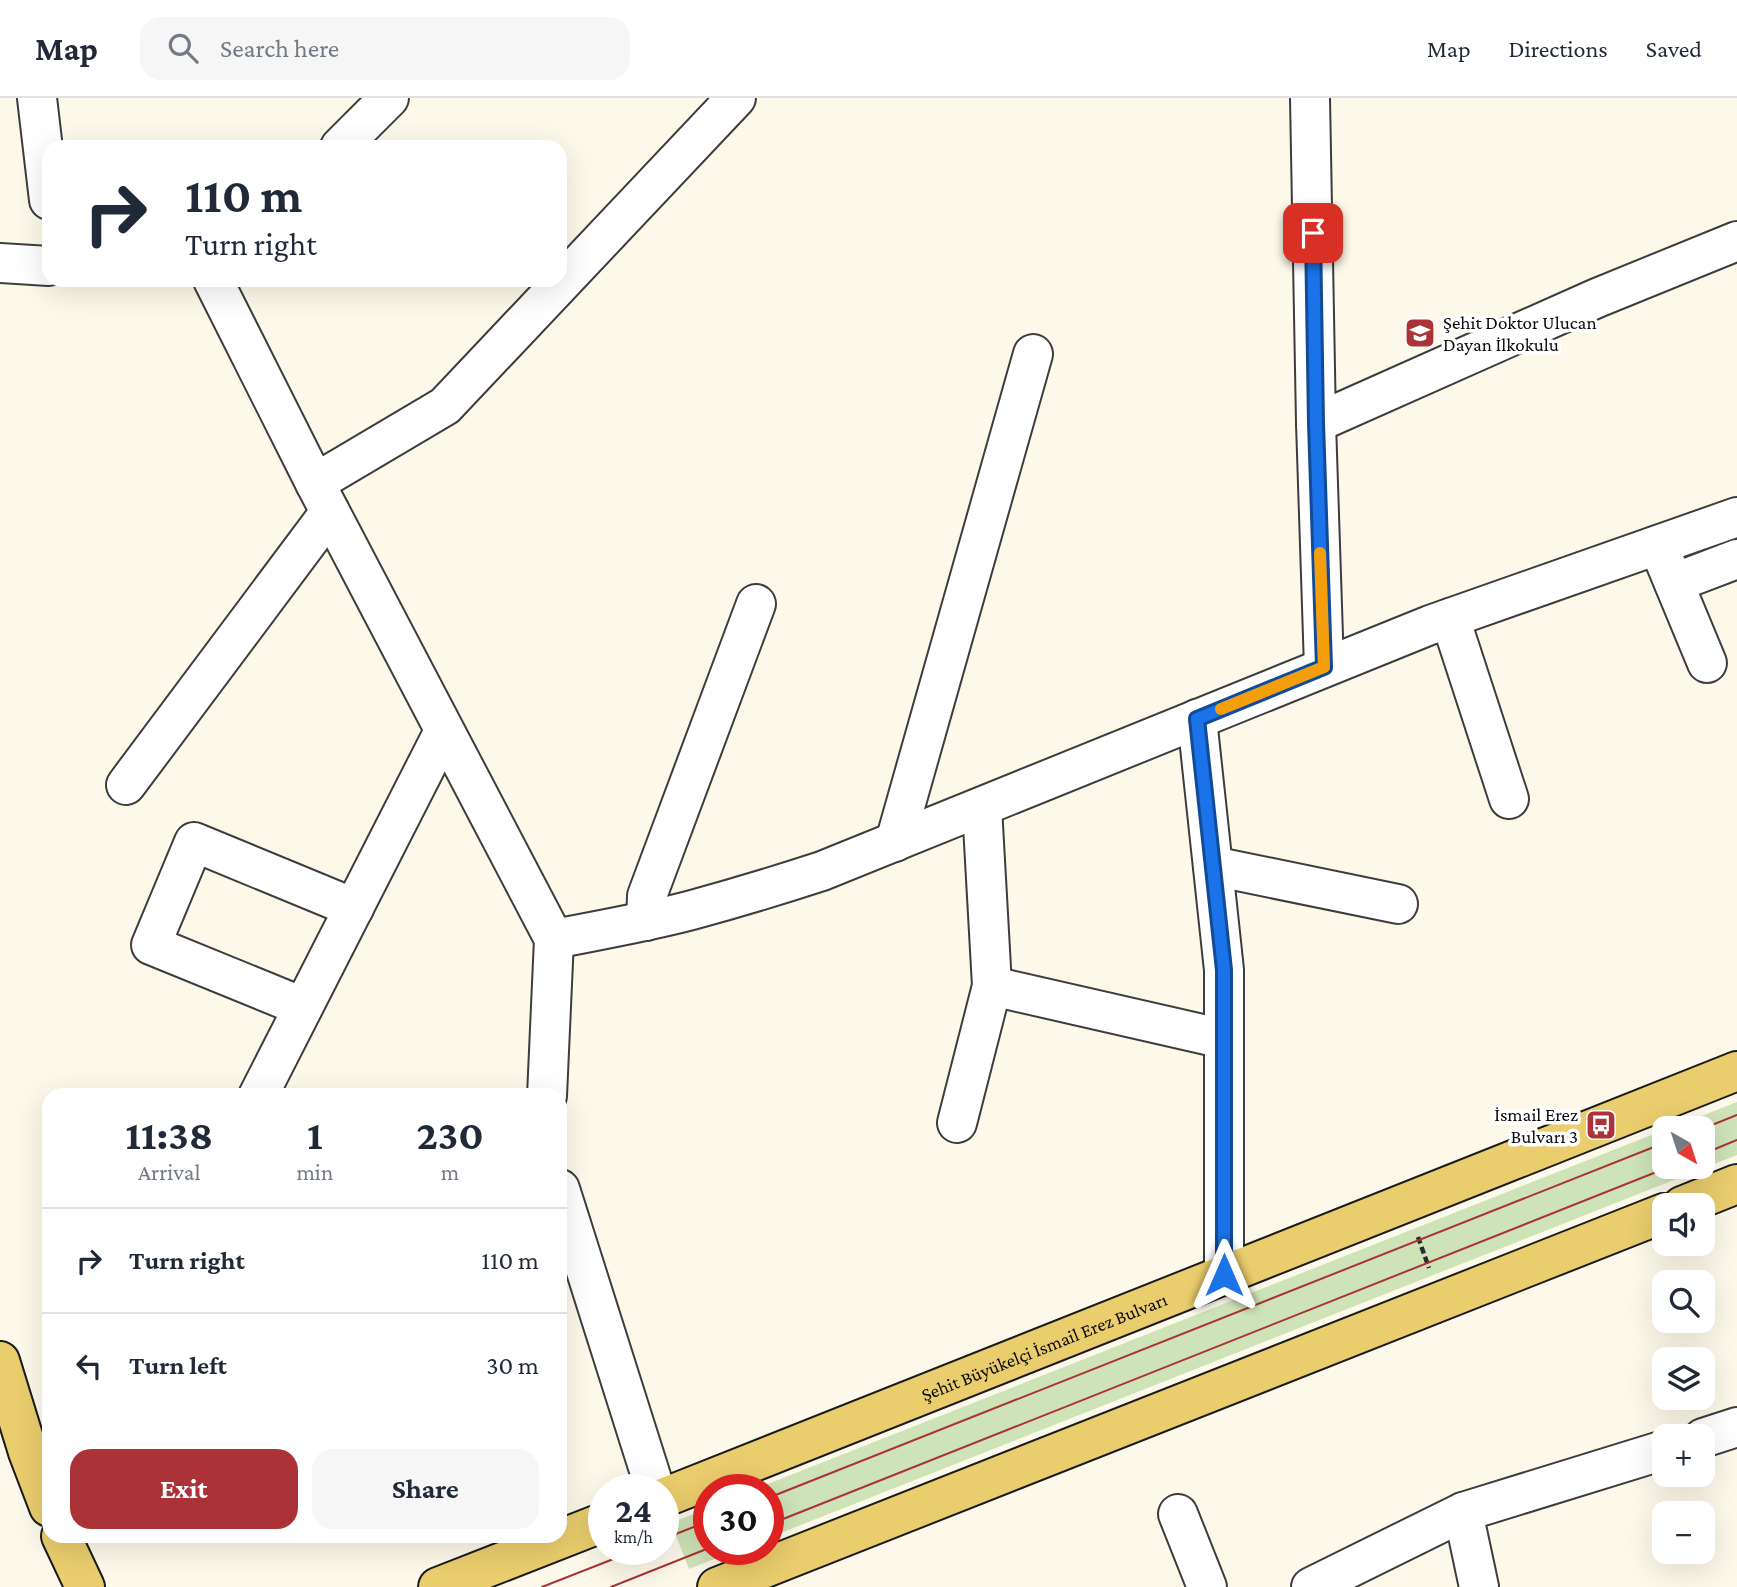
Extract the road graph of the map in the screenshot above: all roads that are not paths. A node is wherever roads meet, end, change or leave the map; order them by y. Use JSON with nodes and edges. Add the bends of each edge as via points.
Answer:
{"nodes":[{"id":1,"x":37,"y":98,"type":"edge"},
{"id":2,"x":389,"y":98,"type":"edge"},
{"id":3,"x":736,"y":98,"type":"edge"},
{"id":4,"x":1310,"y":98,"type":"edge"},
{"id":5,"x":42,"y":140,"type":"edge"},
{"id":6,"x":347,"y":140,"type":"edge"},
{"id":7,"x":1737,"y":241,"type":"edge"},
{"id":8,"x":0,"y":263,"type":"edge"},
{"id":9,"x":42,"y":266,"type":"edge"},
{"id":10,"x":567,"y":276,"type":"edge"},
{"id":11,"x":217,"y":287,"type":"edge"},
{"id":12,"x":557,"y":287,"type":"edge"},
{"id":13,"x":1033,"y":354,"type":"dead end"},
{"id":14,"x":1316,"y":423,"type":"junction"},
{"id":15,"x":322,"y":498,"type":"junction"},
{"id":16,"x":1737,"y":517,"type":"edge"},
{"id":17,"x":1658,"y":544,"type":"junction"},
{"id":18,"x":1737,"y":559,"type":"edge"},
{"id":19,"x":1674,"y":583,"type":"junction"},
{"id":20,"x":756,"y":604,"type":"dead end"},
{"id":21,"x":1450,"y":618,"type":"junction"},
{"id":22,"x":1707,"y":663,"type":"dead end"},
{"id":23,"x":1324,"y":667,"type":"junction"},
{"id":24,"x":1197,"y":719,"type":"junction"},
{"id":25,"x":444,"y":731,"type":"junction"},
{"id":26,"x":126,"y":785,"type":"dead end"},
{"id":27,"x":1509,"y":799,"type":"dead end"},
{"id":28,"x":982,"y":807,"type":"junction"},
{"id":29,"x":895,"y":842,"type":"junction"},
{"id":30,"x":1213,"y":866,"type":"junction"},
{"id":31,"x":1398,"y":904,"type":"dead end"},
{"id":32,"x":354,"y":908,"type":"junction"},
{"id":33,"x":646,"y":921,"type":"junction"},
{"id":34,"x":554,"y":939,"type":"junction"},
{"id":35,"x":992,"y":986,"type":"junction"},
{"id":36,"x":303,"y":1007,"type":"junction"},
{"id":37,"x":1224,"y":1039,"type":"junction"},
{"id":38,"x":1737,"y":1071,"type":"edge"},
{"id":39,"x":262,"y":1088,"type":"edge"},
{"id":40,"x":547,"y":1088,"type":"edge"},
{"id":41,"x":957,"y":1123,"type":"dead end"},
{"id":42,"x":1737,"y":1184,"type":"edge"},
{"id":43,"x":1714,"y":1193,"type":"edge"},
{"id":44,"x":567,"y":1211,"type":"edge"},
{"id":45,"x":1652,"y":1218,"type":"edge"},
{"id":46,"x":1224,"y":1275,"type":"junction"},
{"id":47,"x":0,"y":1361,"type":"edge"},
{"id":48,"x":1737,"y":1427,"type":"edge"},
{"id":49,"x":1715,"y":1434,"type":"edge"},
{"id":50,"x":1652,"y":1454,"type":"edge"},
{"id":51,"x":650,"y":1474,"type":"edge"},
{"id":52,"x":42,"y":1489,"type":"edge"},
{"id":53,"x":679,"y":1492,"type":"edge"},
{"id":54,"x":1463,"y":1512,"type":"junction"},
{"id":55,"x":1178,"y":1514,"type":"dead end"},
{"id":56,"x":588,"y":1528,"type":"edge"},
{"id":57,"x":567,"y":1536,"type":"edge"},
{"id":58,"x":550,"y":1543,"type":"edge"},
{"id":59,"x":438,"y":1587,"type":"edge"},
{"id":60,"x":717,"y":1587,"type":"edge"},
{"id":61,"x":1207,"y":1587,"type":"edge"},
{"id":62,"x":1311,"y":1587,"type":"edge"},
{"id":63,"x":1479,"y":1587,"type":"edge"}],
"edges":[{"from":1,"to":5,"type":"street"},
{"from":2,"to":6,"type":"street"},
{"from":3,"to":10,"type":"street"},
{"from":4,"to":14,"type":"street"},
{"from":7,"to":14,"type":"street"},
{"from":8,"to":9,"type":"street"},
{"from":11,"to":15,"type":"street"},
{"from":12,"to":15,"type":"street","via":[[444,406]]},
{"from":13,"to":29,"type":"street"},
{"from":14,"to":23,"type":"street"},
{"from":15,"to":25,"type":"street"},
{"from":15,"to":26,"type":"street"},
{"from":16,"to":17,"type":"street"},
{"from":17,"to":19,"type":"street"},
{"from":17,"to":21,"type":"street"},
{"from":18,"to":19,"type":"street"},
{"from":19,"to":22,"type":"street"},
{"from":20,"to":33,"type":"street","via":[[647,896]]},
{"from":21,"to":23,"type":"street"},
{"from":21,"to":27,"type":"street"},
{"from":23,"to":24,"type":"street"},
{"from":24,"to":28,"type":"street"},
{"from":24,"to":30,"type":"street"},
{"from":25,"to":32,"type":"street"},
{"from":25,"to":34,"type":"street"},
{"from":28,"to":29,"type":"street"},
{"from":28,"to":35,"type":"street"},
{"from":29,"to":33,"type":"street","via":[[757,892]]},
{"from":30,"to":31,"type":"street"},
{"from":30,"to":37,"type":"street","via":[[1224,970]]},
{"from":32,"to":36,"type":"street"},
{"from":32,"to":36,"type":"street","via":[[194,842],[151,945]]},
{"from":33,"to":34,"type":"street"},
{"from":34,"to":40,"type":"street"},
{"from":35,"to":37,"type":"street"},
{"from":35,"to":41,"type":"street"},
{"from":36,"to":39,"type":"street"},
{"from":37,"to":46,"type":"street"},
{"from":38,"to":46,"type":"main road","name":"Şehit Büyükelçi İsmail Erez Bulvarı"},
{"from":42,"to":43,"type":"main road"},
{"from":44,"to":51,"type":"street"},
{"from":45,"to":60,"type":"main road"},
{"from":46,"to":53,"type":"main road","name":"Şehit Büyükelçi İsmail Erez Bulvarı"},
{"from":47,"to":52,"type":"main road"},
{"from":48,"to":49,"type":"street"},
{"from":50,"to":54,"type":"street"},
{"from":54,"to":62,"type":"street"},
{"from":54,"to":63,"type":"street"},
{"from":55,"to":61,"type":"street"},
{"from":56,"to":57,"type":"main road"},
{"from":58,"to":59,"type":"main road"}]}
